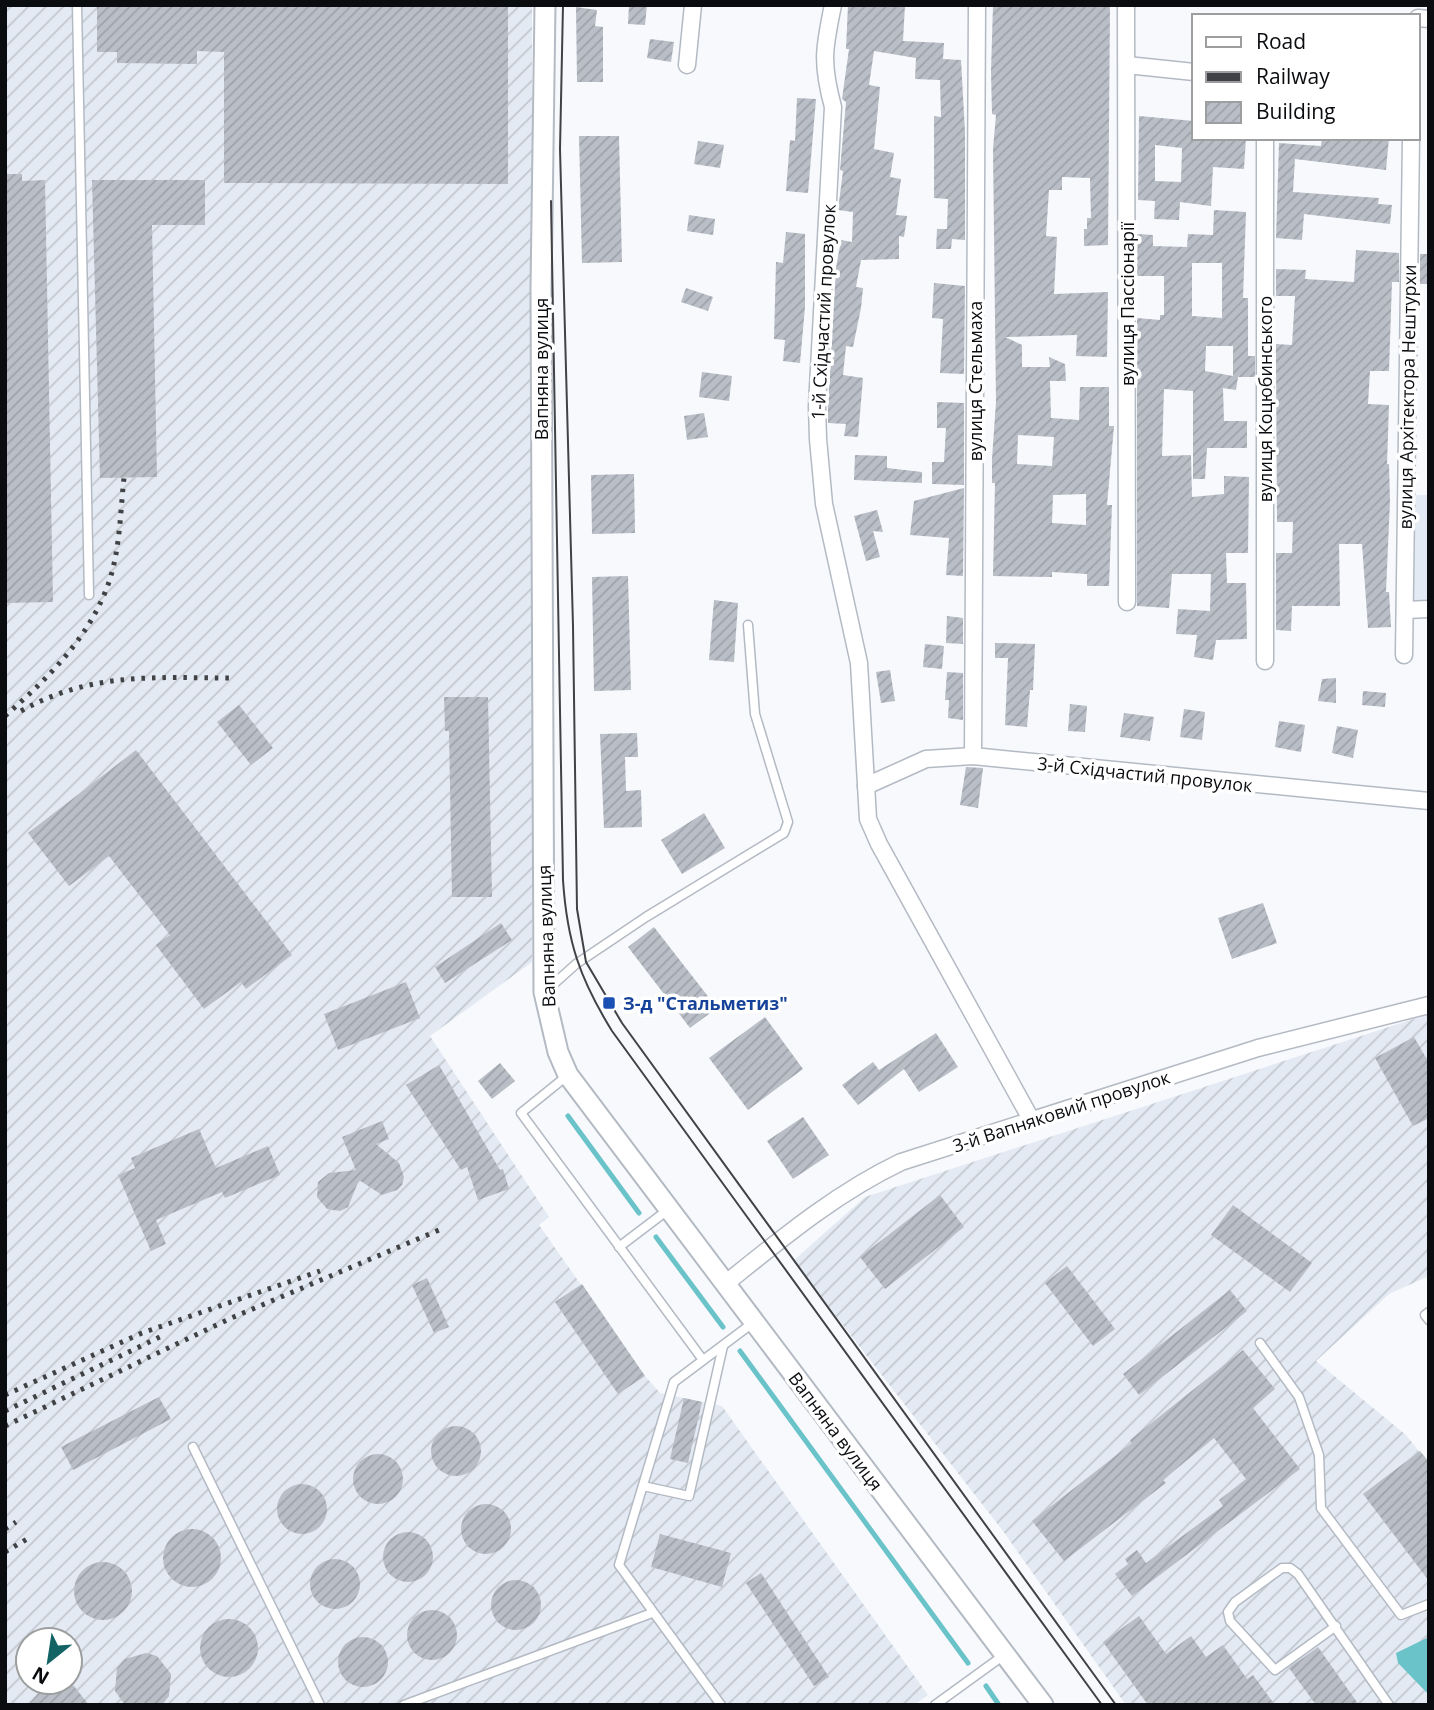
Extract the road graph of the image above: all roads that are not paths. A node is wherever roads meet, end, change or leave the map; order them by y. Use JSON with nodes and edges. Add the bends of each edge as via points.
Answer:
{"nodes":[{"id":1,"x":77,"y":5,"type":"edge"},
{"id":2,"x":545,"y":5,"type":"edge"},
{"id":3,"x":693,"y":5,"type":"edge"},
{"id":4,"x":833,"y":5,"type":"edge"},
{"id":5,"x":977,"y":5,"type":"edge"},
{"id":6,"x":1126,"y":5,"type":"edge"},
{"id":7,"x":687,"y":65,"type":"dead end"},
{"id":8,"x":1127,"y":65,"type":"junction"},
{"id":9,"x":1192,"y":72,"type":"edge"},
{"id":10,"x":1265,"y":140,"type":"edge"},
{"id":11,"x":1410,"y":140,"type":"edge"},
{"id":12,"x":89,"y":595,"type":"dead end"},
{"id":13,"x":1127,"y":602,"type":"dead end"},
{"id":14,"x":1429,"y":609,"type":"edge"},
{"id":15,"x":1405,"y":610,"type":"junction"},
{"id":16,"x":748,"y":625,"type":"dead end"},
{"id":17,"x":1404,"y":655,"type":"dead end"},
{"id":18,"x":1265,"y":661,"type":"dead end"},
{"id":19,"x":973,"y":756,"type":"junction"},
{"id":20,"x":866,"y":786,"type":"junction"},
{"id":21,"x":1429,"y":801,"type":"edge"},
{"id":22,"x":544,"y":992,"type":"junction"},
{"id":23,"x":1429,"y":1005,"type":"edge"},
{"id":24,"x":568,"y":1075,"type":"junction"},
{"id":25,"x":1032,"y":1121,"type":"junction"},
{"id":26,"x":668,"y":1209,"type":"junction"},
{"id":27,"x":620,"y":1247,"type":"junction"},
{"id":28,"x":724,"y":1284,"type":"junction"},
{"id":29,"x":1429,"y":1312,"type":"edge"},
{"id":30,"x":1429,"y":1320,"type":"edge"},
{"id":31,"x":754,"y":1322,"type":"junction"},
{"id":32,"x":1259,"y":1343,"type":"dead end"},
{"id":33,"x":723,"y":1346,"type":"junction"},
{"id":34,"x":703,"y":1360,"type":"junction"},
{"id":35,"x":193,"y":1447,"type":"dead end"},
{"id":36,"x":643,"y":1486,"type":"junction"},
{"id":37,"x":1429,"y":1604,"type":"edge"},
{"id":38,"x":652,"y":1613,"type":"junction"},
{"id":39,"x":1336,"y":1626,"type":"junction"},
{"id":40,"x":1005,"y":1654,"type":"junction"},
{"id":41,"x":320,"y":1705,"type":"edge"},
{"id":42,"x":404,"y":1705,"type":"edge"},
{"id":43,"x":721,"y":1705,"type":"edge"},
{"id":44,"x":936,"y":1705,"type":"edge"},
{"id":45,"x":1043,"y":1705,"type":"edge"},
{"id":46,"x":1389,"y":1705,"type":"edge"}],
"edges":[{"from":1,"to":12,"type":"lane"},
{"from":2,"to":22,"type":"street","name":"Вапняна вулиця","via":[[541,289]]},
{"from":3,"to":7,"type":"street"},
{"from":4,"to":20,"type":"street","name":"1-й Східчастий провулок","via":[[824,50],[833,107],[817,406],[824,504],[859,663]]},
{"from":5,"to":19,"type":"street","name":"вулиця Стельмаха"},
{"from":6,"to":8,"type":"street","name":"вулиця Пассіонарії"},
{"from":8,"to":9,"type":"street"},
{"from":8,"to":13,"type":"street","name":"вулиця Пассіонарії"},
{"from":10,"to":18,"type":"street","name":"вулиця Коцюбинського"},
{"from":11,"to":15,"type":"street","name":"вулиця Архітектора Нештурхи"},
{"from":14,"to":15,"type":"street"},
{"from":15,"to":17,"type":"street","name":"вулиця Архітектора Нештурхи"},
{"from":16,"to":22,"type":"lane","via":[[755,714],[788,822],[784,833],[636,924]]},
{"from":19,"to":20,"type":"street","name":"3-й Східчастий провулок","via":[[926,759]]},
{"from":19,"to":21,"type":"street","name":"3-й Східчастий провулок"},
{"from":20,"to":25,"type":"street","name":"1-й Східчастий провулок","via":[[868,819],[879,844]]},
{"from":22,"to":24,"type":"street","name":"Вапняна вулиця"},
{"from":23,"to":25,"type":"street","name":"3-й Вапняковий провулок","via":[[1258,1048]]},
{"from":24,"to":26,"type":"street","name":"Вапняна вулиця"},
{"from":24,"to":27,"type":"lane","via":[[521,1113]]},
{"from":25,"to":28,"type":"street","name":"3-й Вапняковий провулок","via":[[901,1162],[866,1178]]},
{"from":26,"to":27,"type":"lane"},
{"from":26,"to":28,"type":"street","name":"Вапняна вулиця"},
{"from":27,"to":34,"type":"lane"},
{"from":28,"to":31,"type":"street","name":"Вапняна вулиця"},
{"from":29,"to":30,"type":"lane","via":[[1425,1315]]},
{"from":31,"to":33,"type":"lane"},
{"from":31,"to":40,"type":"street","name":"Вапняна вулиця"},
{"from":32,"to":37,"type":"lane","via":[[1299,1397],[1319,1455],[1321,1508],[1401,1615]]},
{"from":33,"to":34,"type":"lane"},
{"from":33,"to":36,"type":"lane","via":[[690,1496]]},
{"from":34,"to":36,"type":"lane","via":[[674,1382]]},
{"from":35,"to":41,"type":"lane"},
{"from":36,"to":38,"type":"lane","via":[[619,1566]]},
{"from":38,"to":42,"type":"lane"},
{"from":38,"to":43,"type":"lane"},
{"from":39,"to":39,"type":"lane","via":[[1275,1670],[1228,1612],[1273,1575],[1290,1568]]},
{"from":39,"to":46,"type":"lane"},
{"from":40,"to":44,"type":"lane"},
{"from":40,"to":45,"type":"street","name":"Вапняна вулиця"}]}
